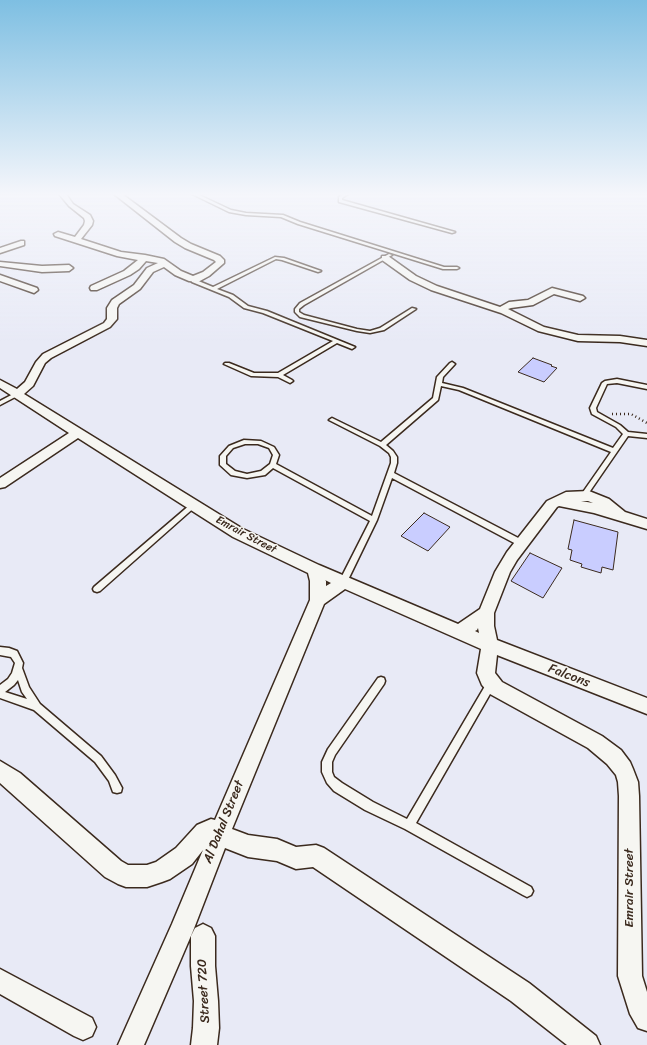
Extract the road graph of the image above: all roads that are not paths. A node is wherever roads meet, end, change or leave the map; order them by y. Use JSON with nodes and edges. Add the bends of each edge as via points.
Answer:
{"nodes":[{"id":1,"x":21,"y":243,"type":"dead end"},
{"id":2,"x":85,"y":243,"type":"edge"},
{"id":3,"x":183,"y":243,"type":"edge"},
{"id":4,"x":362,"y":243,"type":"edge"},
{"id":5,"x":0,"y":251,"type":"edge"},
{"id":6,"x":394,"y":253,"type":"junction"},
{"id":7,"x":145,"y":257,"type":"junction"},
{"id":8,"x":385,"y":258,"type":"junction"},
{"id":9,"x":0,"y":264,"type":"edge"},
{"id":10,"x":168,"y":265,"type":"junction"},
{"id":11,"x":68,"y":268,"type":"dead end"},
{"id":12,"x":457,"y":268,"type":"dead end"},
{"id":13,"x":319,"y":271,"type":"dead end"},
{"id":14,"x":0,"y":278,"type":"edge"},
{"id":15,"x":193,"y":279,"type":"junction"},
{"id":16,"x":94,"y":288,"type":"dead end"},
{"id":17,"x":212,"y":289,"type":"junction"},
{"id":18,"x":34,"y":290,"type":"dead end"},
{"id":19,"x":580,"y":298,"type":"dead end"},
{"id":20,"x":414,"y":309,"type":"dead end"},
{"id":21,"x":501,"y":310,"type":"junction"},
{"id":22,"x":336,"y":341,"type":"junction"},
{"id":23,"x":647,"y":344,"type":"edge"},
{"id":24,"x":352,"y":347,"type":"dead end"},
{"id":25,"x":227,"y":364,"type":"dead end"},
{"id":26,"x":452,"y":364,"type":"dead end"},
{"id":27,"x":279,"y":375,"type":"junction"},
{"id":28,"x":290,"y":381,"type":"dead end"},
{"id":29,"x":0,"y":383,"type":"edge"},
{"id":30,"x":440,"y":384,"type":"junction"},
{"id":31,"x":647,"y":387,"type":"edge"},
{"id":32,"x":17,"y":394,"type":"junction"},
{"id":33,"x":0,"y":403,"type":"edge"},
{"id":34,"x":332,"y":420,"type":"dead end"},
{"id":35,"x":77,"y":433,"type":"junction"},
{"id":36,"x":626,"y":434,"type":"junction"},
{"id":37,"x":647,"y":436,"type":"edge"},
{"id":38,"x":382,"y":445,"type":"junction"},
{"id":39,"x":615,"y":451,"type":"junction"},
{"id":40,"x":274,"y":465,"type":"junction"},
{"id":41,"x":390,"y":474,"type":"junction"},
{"id":42,"x":0,"y":484,"type":"edge"},
{"id":43,"x":584,"y":495,"type":"junction"},
{"id":44,"x":552,"y":504,"type":"junction"},
{"id":45,"x":193,"y":506,"type":"junction"},
{"id":46,"x":620,"y":514,"type":"junction"},
{"id":47,"x":374,"y":520,"type":"junction"},
{"id":48,"x":645,"y":521,"type":"edge"},
{"id":49,"x":521,"y":544,"type":"junction"},
{"id":50,"x":314,"y":569,"type":"junction"},
{"id":51,"x":343,"y":582,"type":"junction"},
{"id":52,"x":97,"y":589,"type":"dead end"},
{"id":53,"x":318,"y":600,"type":"junction"},
{"id":54,"x":486,"y":613,"type":"junction"},
{"id":55,"x":459,"y":632,"type":"junction"},
{"id":56,"x":490,"y":645,"type":"junction"},
{"id":57,"x":1,"y":650,"type":"edge"},
{"id":58,"x":18,"y":668,"type":"junction"},
{"id":59,"x":381,"y":681,"type":"dead end"},
{"id":60,"x":491,"y":684,"type":"junction"},
{"id":61,"x":0,"y":690,"type":"edge"},
{"id":62,"x":0,"y":694,"type":"edge"},
{"id":63,"x":647,"y":706,"type":"edge"},
{"id":64,"x":37,"y":707,"type":"junction"},
{"id":65,"x":0,"y":771,"type":"edge"},
{"id":66,"x":117,"y":788,"type":"dead end"},
{"id":67,"x":409,"y":825,"type":"junction"},
{"id":68,"x":220,"y":833,"type":"junction"},
{"id":69,"x":527,"y":891,"type":"dead end"},
{"id":70,"x":203,"y":936,"type":"dead end"},
{"id":71,"x":0,"y":981,"type":"edge"},
{"id":72,"x":647,"y":1019,"type":"edge"},
{"id":73,"x":83,"y":1027,"type":"dead end"},
{"id":74,"x":131,"y":1045,"type":"edge"},
{"id":75,"x":204,"y":1045,"type":"edge"},
{"id":76,"x":587,"y":1045,"type":"edge"}],
"edges":[{"from":1,"to":5,"type":"street"},
{"from":2,"to":7,"type":"street","via":[[120,254]]},
{"from":3,"to":15,"type":"street","via":[[220,260],[212,270]]},
{"from":4,"to":6,"type":"lane"},
{"from":6,"to":8,"type":"lane"},
{"from":6,"to":12,"type":"lane","via":[[446,268]]},
{"from":7,"to":10,"type":"street"},
{"from":7,"to":16,"type":"street","via":[[127,273]]},
{"from":8,"to":20,"type":"lane","via":[[302,304],[297,312],[302,316],[370,332],[382,330]]},
{"from":8,"to":21,"type":"street","via":[[413,278],[434,288]]},
{"from":9,"to":11,"type":"street","via":[[42,269]]},
{"from":10,"to":15,"type":"street"},
{"from":10,"to":32,"type":"street","via":[[150,270],[137,287],[114,302],[112,319],[107,325],[47,356],[29,384]]},
{"from":13,"to":17,"type":"lane","via":[[283,258],[275,258]]},
{"from":14,"to":18,"type":"street"},
{"from":15,"to":17,"type":"lane"},
{"from":17,"to":22,"type":"lane","via":[[231,296],[246,307],[269,313]]},
{"from":19,"to":21,"type":"street","via":[[552,291],[530,302],[509,305]]},
{"from":21,"to":23,"type":"street","via":[[531,325],[564,336],[620,339]]},
{"from":22,"to":24,"type":"lane"},
{"from":22,"to":27,"type":"lane"},
{"from":25,"to":27,"type":"lane","via":[[253,376]]},
{"from":26,"to":30,"type":"lane","via":[[440,377]]},
{"from":27,"to":28,"type":"lane"},
{"from":29,"to":32,"type":"street","name":"Emrair Street"},
{"from":30,"to":38,"type":"lane","via":[[436,399]]},
{"from":30,"to":39,"type":"lane","via":[[462,389]]},
{"from":31,"to":36,"type":"lane","via":[[617,381],[605,383],[593,408],[594,413],[618,426]]},
{"from":32,"to":33,"type":"lane"},
{"from":32,"to":35,"type":"street","name":"Emrair Street"},
{"from":34,"to":38,"type":"lane"},
{"from":35,"to":42,"type":"street"},
{"from":35,"to":45,"type":"street","name":"Emrair Street"},
{"from":36,"to":37,"type":"lane"},
{"from":36,"to":39,"type":"lane"},
{"from":38,"to":41,"type":"lane","via":[[394,457]]},
{"from":39,"to":43,"type":"lane"},
{"from":40,"to":40,"type":"lane","via":[[263,473],[247,476],[232,473],[223,466],[223,456],[237,444],[259,442],[271,447],[276,455]]},
{"from":40,"to":47,"type":"lane"},
{"from":41,"to":47,"type":"lane"},
{"from":41,"to":49,"type":"lane"},
{"from":43,"to":44,"type":"street","via":[[566,497]]},
{"from":43,"to":46,"type":"street","via":[[596,498]]},
{"from":44,"to":46,"type":"street","via":[[577,504]]},
{"from":44,"to":49,"type":"street"},
{"from":45,"to":50,"type":"street","name":"Emrair Street","via":[[238,533]]},
{"from":45,"to":52,"type":"lane"},
{"from":46,"to":48,"type":"street"},
{"from":47,"to":51,"type":"lane"},
{"from":49,"to":54,"type":"street","via":[[503,572]]},
{"from":50,"to":51,"type":"street","name":"Emrair Street"},
{"from":50,"to":53,"type":"street","via":[[318,581]]},
{"from":51,"to":53,"type":"street"},
{"from":51,"to":55,"type":"street","name":"Emrair Street"},
{"from":53,"to":68,"type":"street","name":"Al Dahal Street"},
{"from":54,"to":55,"type":"street","via":[[472,626]]},
{"from":54,"to":56,"type":"street"},
{"from":55,"to":56,"type":"street","name":"Emrair Street"},
{"from":56,"to":60,"type":"street","via":[[486,673]]},
{"from":56,"to":63,"type":"street","name":"Falcons"},
{"from":57,"to":58,"type":"lane","via":[[14,654]]},
{"from":58,"to":61,"type":"lane","via":[[11,682]]},
{"from":58,"to":64,"type":"lane","via":[[25,689]]},
{"from":59,"to":67,"type":"lane","via":[[331,752],[326,772],[338,788]]},
{"from":60,"to":67,"type":"lane"},
{"from":60,"to":72,"type":"street","name":"Emrair Street","via":[[595,742],[614,757],[623,769],[628,782],[629,796],[630,976],[639,1005]]},
{"from":62,"to":64,"type":"lane"},
{"from":64,"to":66,"type":"lane","via":[[98,759]]},
{"from":65,"to":68,"type":"street","via":[[113,869],[126,876],[147,876],[162,871],[184,856],[204,832],[212,829]]},
{"from":67,"to":69,"type":"lane"},
{"from":68,"to":74,"type":"street","name":"Al Dahal Street","via":[[181,932]]},
{"from":68,"to":76,"type":"street","via":[[242,845],[277,850],[296,858],[316,856],[520,992]]},
{"from":70,"to":75,"type":"street","name":"Street 720","via":[[206,1001]]},
{"from":71,"to":73,"type":"street"}]}
